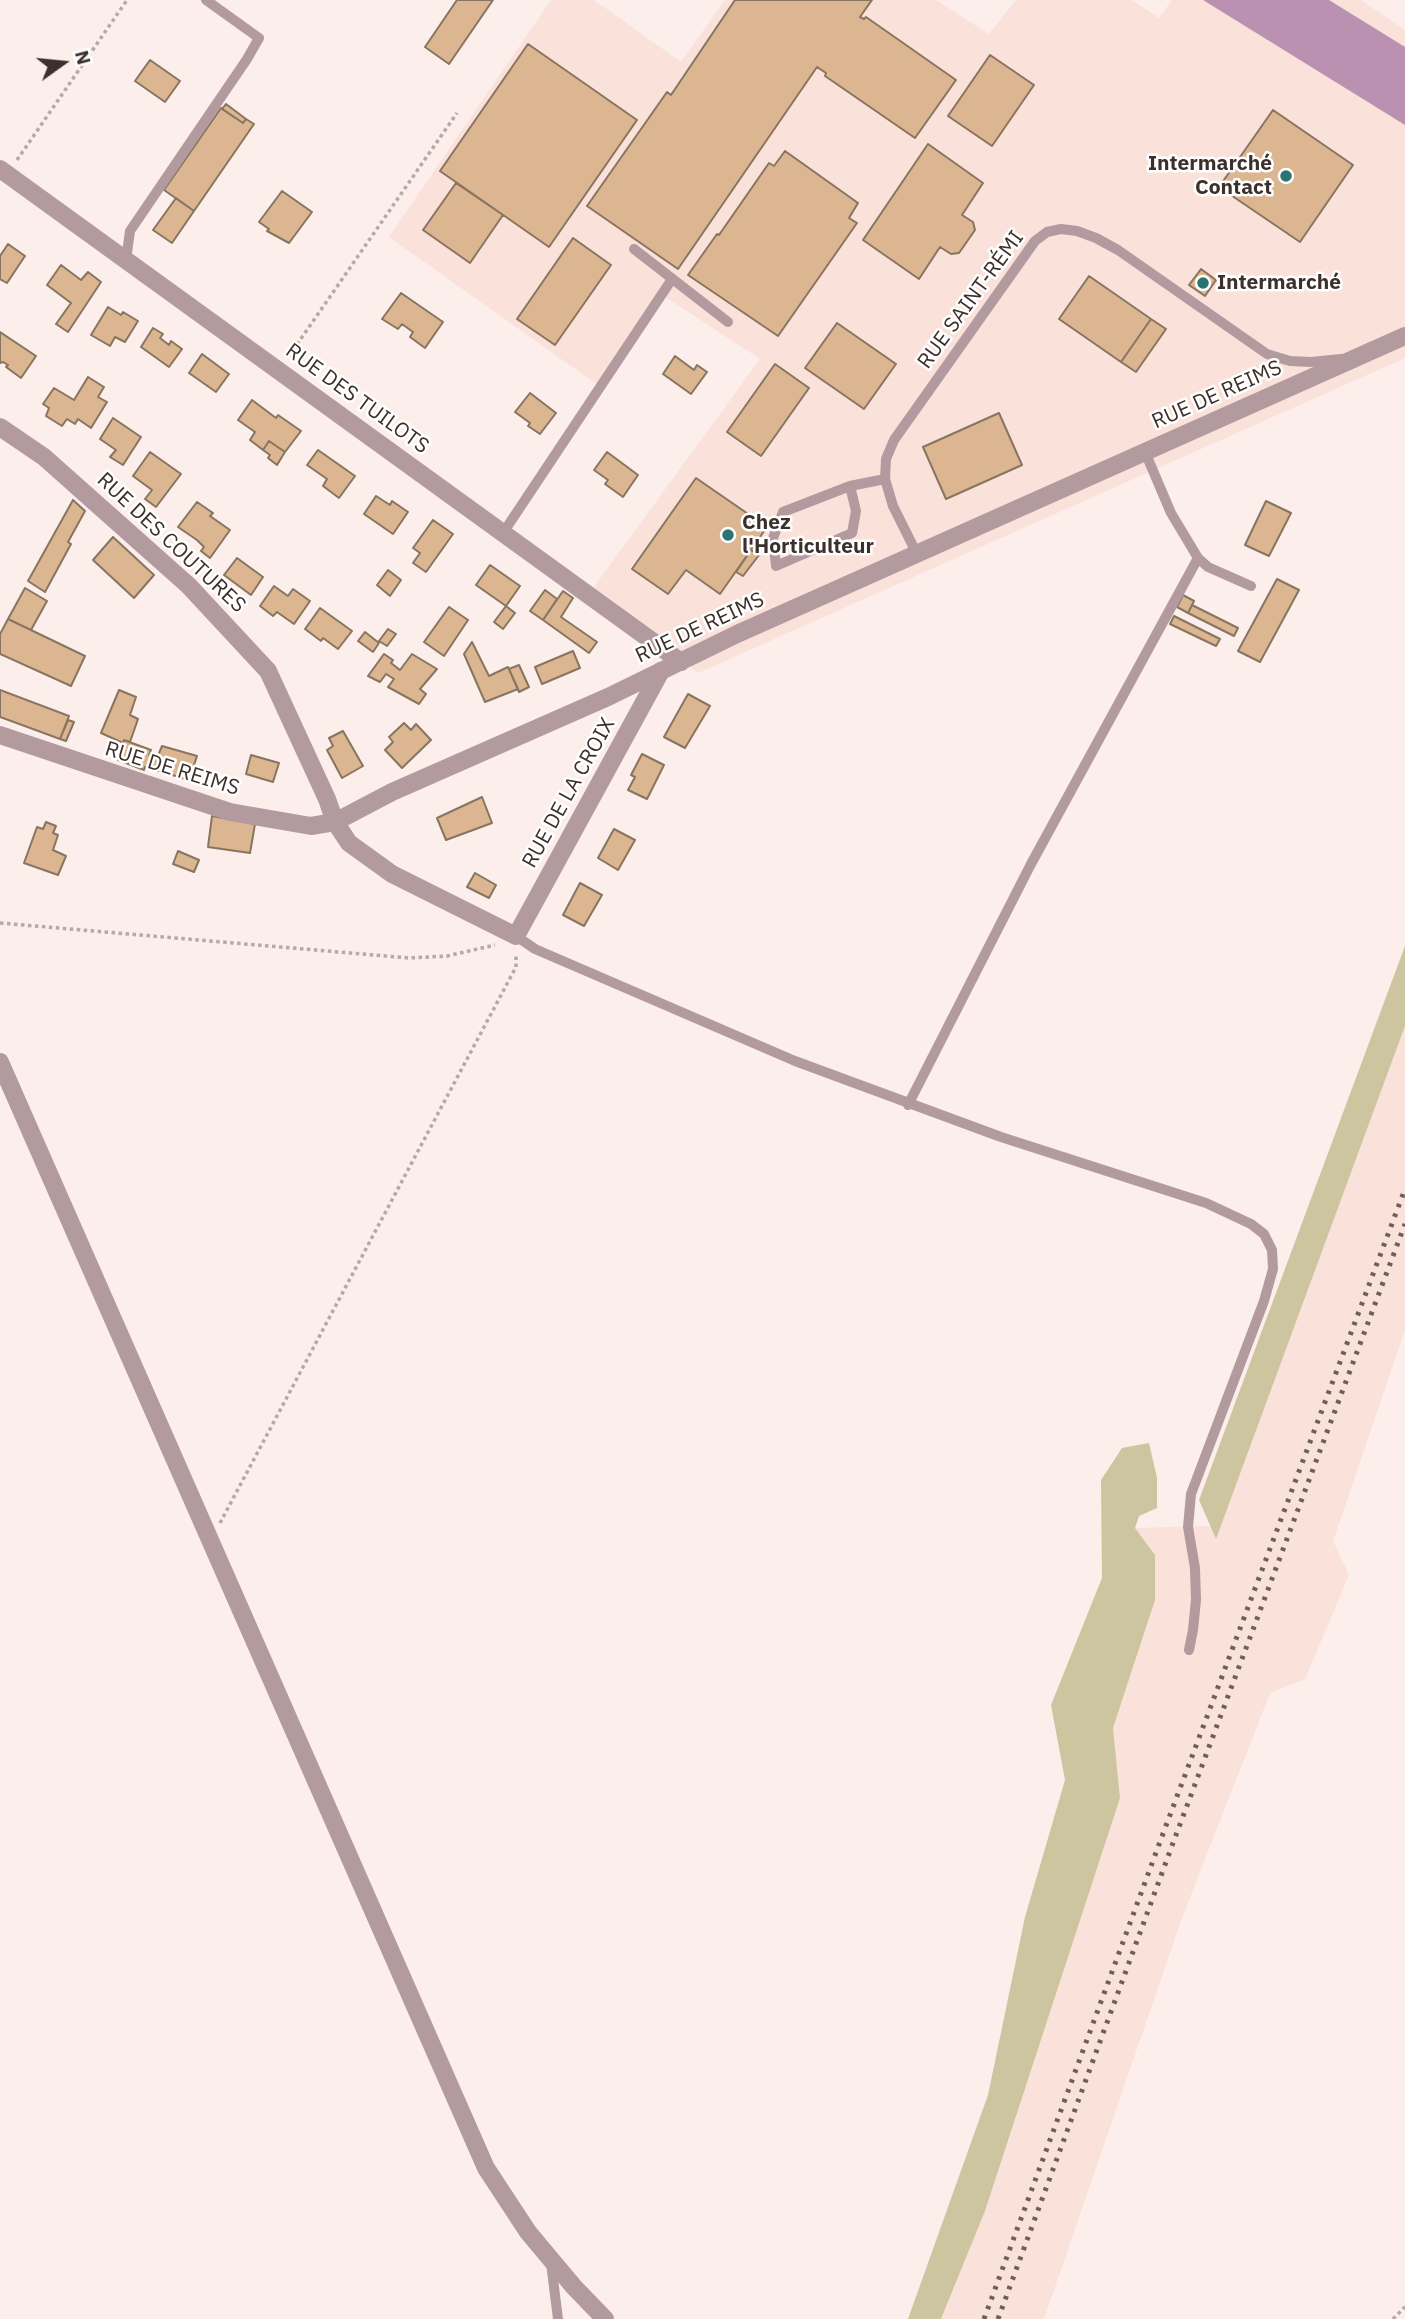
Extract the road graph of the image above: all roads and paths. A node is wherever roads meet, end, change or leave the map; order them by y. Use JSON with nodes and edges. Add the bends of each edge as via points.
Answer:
{"nodes":[{"id":1,"x":127,"y":0,"type":"edge"},
{"id":2,"x":206,"y":0,"type":"edge"},
{"id":3,"x":457,"y":113,"type":"dead end"},
{"id":4,"x":2,"y":176,"type":"edge"},
{"id":5,"x":634,"y":249,"type":"dead end"},
{"id":6,"x":126,"y":260,"type":"junction"},
{"id":7,"x":672,"y":279,"type":"junction"},
{"id":8,"x":728,"y":322,"type":"dead end"},
{"id":9,"x":1405,"y":336,"type":"edge"},
{"id":10,"x":1357,"y":357,"type":"junction"},
{"id":11,"x":279,"y":370,"type":"junction"},
{"id":12,"x":0,"y":426,"type":"edge"},
{"id":13,"x":1145,"y":452,"type":"junction"},
{"id":14,"x":885,"y":479,"type":"junction"},
{"id":15,"x":850,"y":486,"type":"junction"},
{"id":16,"x":503,"y":533,"type":"junction"},
{"id":17,"x":917,"y":554,"type":"junction"},
{"id":18,"x":1198,"y":558,"type":"junction"},
{"id":19,"x":1251,"y":586,"type":"dead end"},
{"id":20,"x":681,"y":662,"type":"junction"},
{"id":21,"x":661,"y":671,"type":"junction"},
{"id":22,"x":1,"y":737,"type":"edge"},
{"id":23,"x":335,"y":822,"type":"junction"},
{"id":24,"x":0,"y":923,"type":"edge"},
{"id":25,"x":516,"y":936,"type":"junction"},
{"id":26,"x":0,"y":1062,"type":"edge"},
{"id":27,"x":908,"y":1105,"type":"junction"},
{"id":28,"x":211,"y":1539,"type":"junction"},
{"id":29,"x":1189,"y":1650,"type":"dead end"},
{"id":30,"x":551,"y":2261,"type":"junction"},
{"id":31,"x":1405,"y":2307,"type":"edge"},
{"id":32,"x":558,"y":2319,"type":"edge"},
{"id":33,"x":604,"y":2319,"type":"edge"},
{"id":34,"x":1393,"y":2319,"type":"edge"}],
"edges":[{"from":1,"to":4,"type":"path"},
{"from":2,"to":6,"type":"lane","via":[[259,38],[130,231]]},
{"from":3,"to":11,"type":"path"},
{"from":4,"to":6,"type":"street","name":"RUE DES TUILOTS"},
{"from":5,"to":7,"type":"lane"},
{"from":6,"to":11,"type":"street","name":"RUE DES TUILOTS"},
{"from":7,"to":8,"type":"lane"},
{"from":7,"to":16,"type":"lane"},
{"from":9,"to":10,"type":"street","name":"RUE DE REIMS"},
{"from":10,"to":13,"type":"street","name":"RUE DE REIMS"},
{"from":10,"to":14,"type":"lane","name":"RUE SAINT-RÉMI","via":[[1311,362],[1267,354],[1118,250],[1077,231],[1047,232],[1035,241],[894,440],[886,459]]},
{"from":11,"to":16,"type":"street","name":"RUE DES TUILOTS"},
{"from":12,"to":23,"type":"street","name":"RUE DES COUTURES","via":[[44,457],[189,586],[268,671]]},
{"from":13,"to":17,"type":"street","name":"RUE DE REIMS"},
{"from":13,"to":18,"type":"lane","via":[[1171,513]]},
{"from":14,"to":15,"type":"lane"},
{"from":14,"to":17,"type":"lane","name":"RUE SAINT-RÉMI"},
{"from":15,"to":15,"type":"lane","via":[[783,512],[773,538],[776,566],[852,533],[856,511]]},
{"from":16,"to":20,"type":"street","name":"RUE DES TUILOTS"},
{"from":17,"to":20,"type":"street","name":"RUE DE REIMS"},
{"from":18,"to":19,"type":"lane"},
{"from":18,"to":27,"type":"lane","via":[[1031,864]]},
{"from":20,"to":21,"type":"street","name":"RUE DE REIMS"},
{"from":21,"to":23,"type":"street","name":"RUE DE REIMS"},
{"from":21,"to":25,"type":"street","name":"RUE DE LA CROIX"},
{"from":22,"to":23,"type":"street","name":"RUE DE REIMS","via":[[230,812],[311,826]]},
{"from":23,"to":25,"type":"street","name":"RUE DES COUTURES","via":[[349,844],[392,874]]},
{"from":24,"to":25,"type":"path","via":[[409,958],[488,948]]},
{"from":25,"to":27,"type":"lane","via":[[638,995]]},
{"from":25,"to":28,"type":"path","via":[[516,967]]},
{"from":26,"to":28,"type":"street"},
{"from":27,"to":29,"type":"lane","via":[[1206,1203],[1264,1234],[1272,1250],[1273,1269],[1191,1494],[1188,1511],[1196,1600]]},
{"from":28,"to":30,"type":"street","via":[[486,2168]]},
{"from":30,"to":32,"type":"lane"},
{"from":30,"to":33,"type":"street"},
{"from":31,"to":34,"type":"path"}]}
